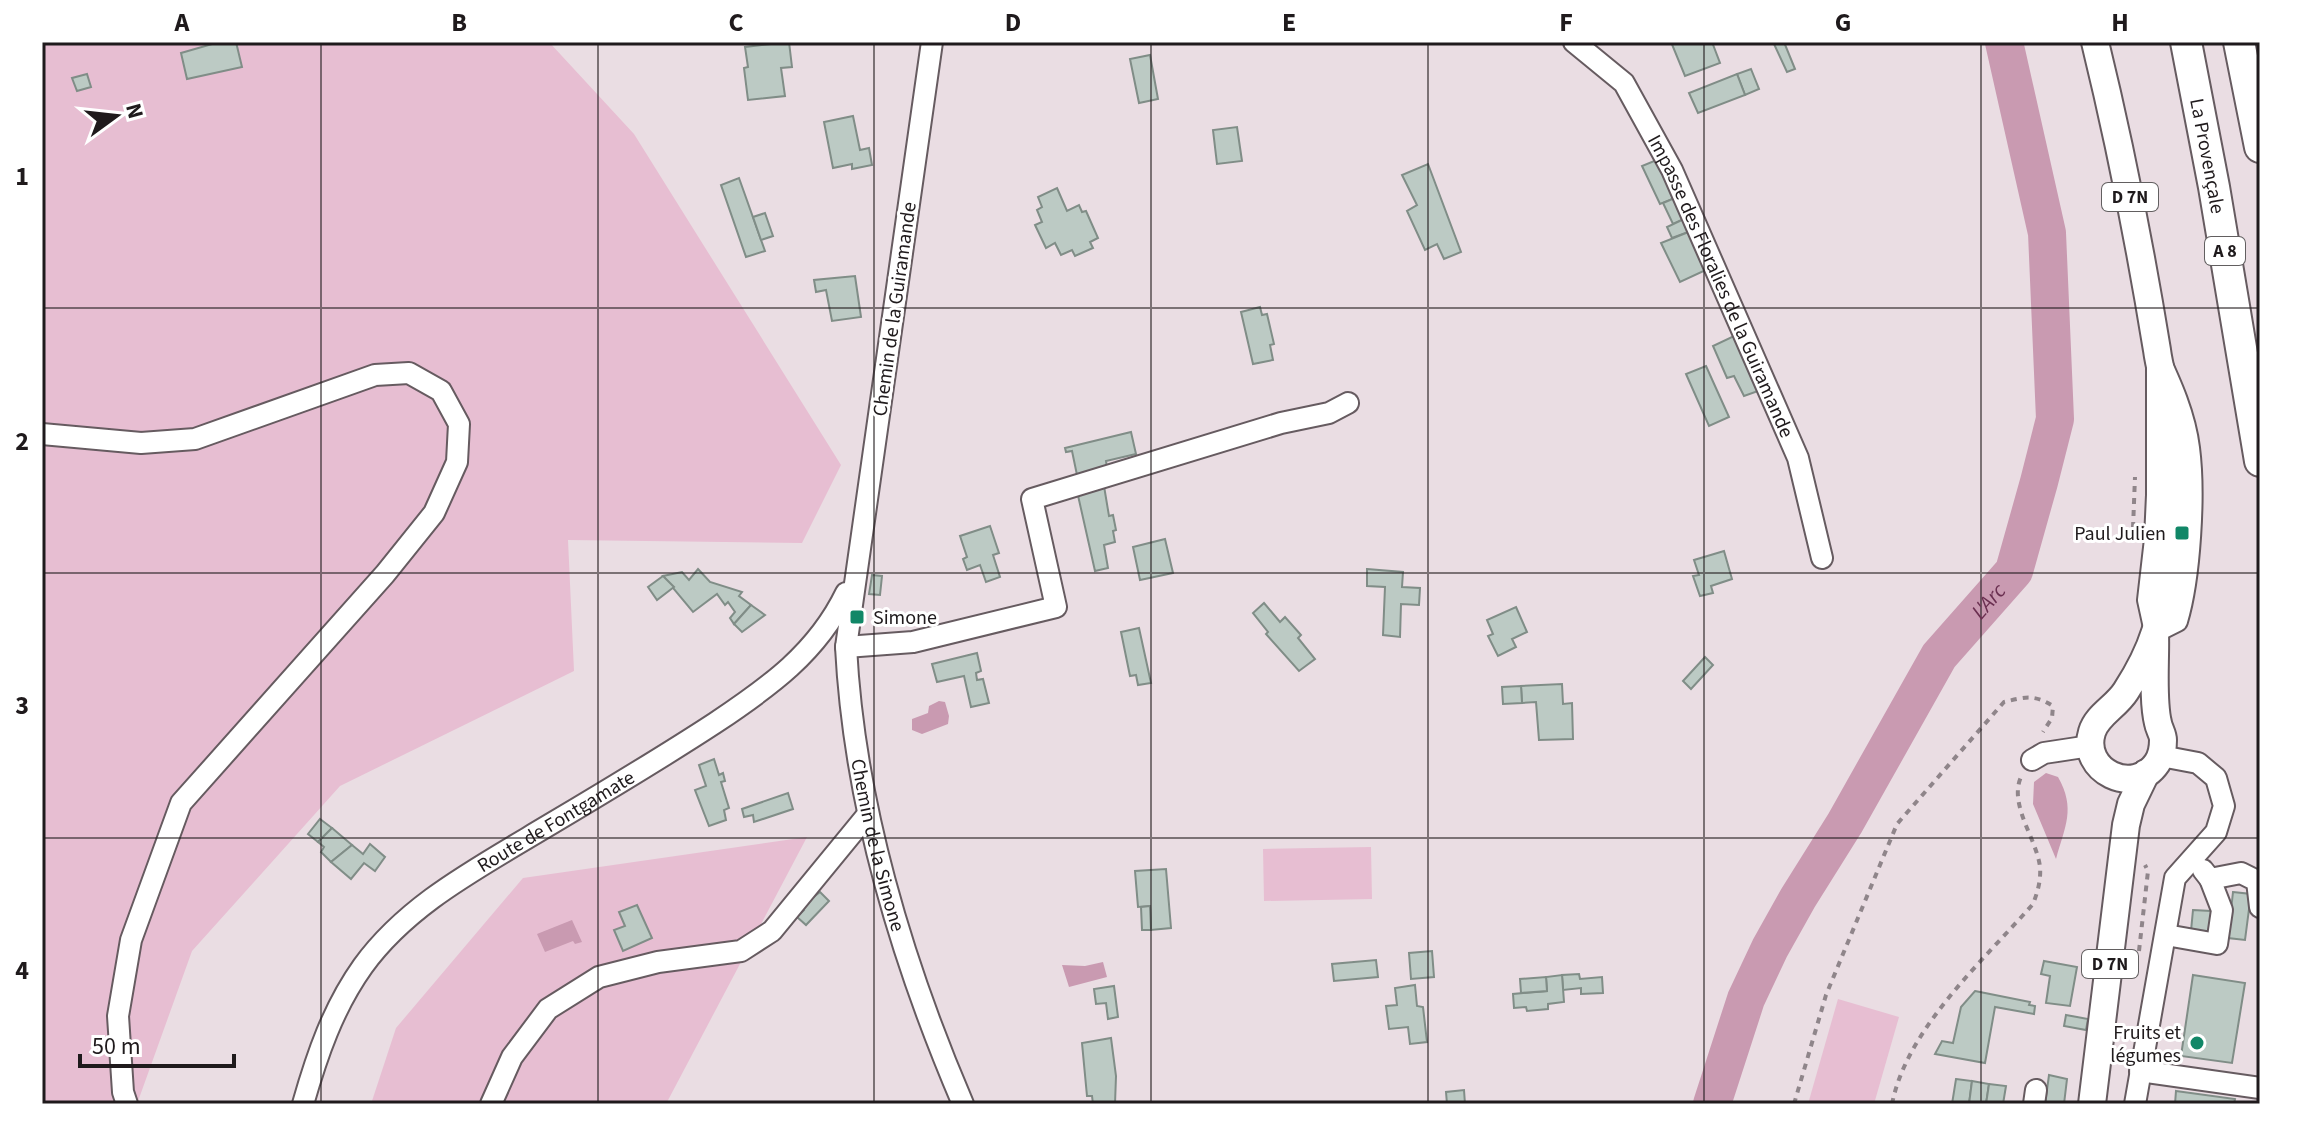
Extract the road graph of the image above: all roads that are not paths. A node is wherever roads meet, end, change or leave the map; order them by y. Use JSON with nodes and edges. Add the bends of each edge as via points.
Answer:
{"nodes":[{"id":1,"x":932,"y":42,"type":"edge"},
{"id":2,"x":1574,"y":42,"type":"edge"},
{"id":3,"x":2095,"y":42,"type":"edge"},
{"id":4,"x":2186,"y":42,"type":"edge"},
{"id":5,"x":2239,"y":42,"type":"edge"},
{"id":6,"x":2260,"y":147,"type":"edge"},
{"id":7,"x":1348,"y":403,"type":"dead end"},
{"id":8,"x":42,"y":434,"type":"edge"},
{"id":9,"x":2260,"y":461,"type":"edge"},
{"id":10,"x":1822,"y":558,"type":"dead end"},
{"id":11,"x":855,"y":575,"type":"junction"},
{"id":12,"x":2155,"y":632,"type":"junction"},
{"id":13,"x":846,"y":647,"type":"junction"},
{"id":14,"x":2111,"y":710,"type":"junction"},
{"id":15,"x":2158,"y":723,"type":"junction"},
{"id":16,"x":2038,"y":756,"type":"road end"},
{"id":17,"x":2094,"y":756,"type":"junction"},
{"id":18,"x":2153,"y":764,"type":"junction"},
{"id":19,"x":868,"y":814,"type":"junction"},
{"id":20,"x":2126,"y":825,"type":"junction"},
{"id":21,"x":2193,"y":858,"type":"junction"},
{"id":22,"x":2210,"y":879,"type":"junction"},
{"id":23,"x":2260,"y":907,"type":"edge"},
{"id":24,"x":2166,"y":935,"type":"junction"},
{"id":25,"x":2140,"y":1071,"type":"junction"},
{"id":26,"x":2260,"y":1088,"type":"edge"},
{"id":27,"x":127,"y":1104,"type":"edge"},
{"id":28,"x":303,"y":1104,"type":"edge"},
{"id":29,"x":491,"y":1104,"type":"edge"},
{"id":30,"x":963,"y":1104,"type":"edge"},
{"id":31,"x":2092,"y":1104,"type":"edge"},
{"id":32,"x":2135,"y":1104,"type":"edge"}],
"edges":[{"from":1,"to":11,"type":"street","name":"Chemin de la Guiramande"},
{"from":2,"to":10,"type":"street","name":"Impasse des Floralies de la Guiramande","via":[[1624,83],[1672,170],[1798,458]]},
{"from":3,"to":12,"type":"main road","number":"D 7N","via":[[2124,161],[2167,399],[2172,528]]},
{"from":4,"to":9,"type":"highway","name":"La Provençale","number":"A 8"},
{"from":5,"to":6,"type":"highway"},
{"from":7,"to":13,"type":"street","via":[[1329,413],[1032,499],[1056,607],[913,642]]},
{"from":8,"to":27,"type":"street","via":[[141,443],[195,439],[375,375],[409,373],[441,391],[459,424],[457,462],[434,513],[181,803],[131,940],[118,1016]]},
{"from":11,"to":13,"type":"street","name":"Chemin de la Simone"},
{"from":11,"to":28,"type":"street","name":"Route de Fontgamate","via":[[816,641],[759,694],[470,873],[394,929],[338,1007]]},
{"from":12,"to":14,"type":"main road","number":"D 7N"},
{"from":12,"to":15,"type":"main road","number":"D 7N"},
{"from":13,"to":19,"type":"street","name":"Chemin de la Simone","via":[[849,710]]},
{"from":14,"to":15,"type":"main road","via":[[2135,707]]},
{"from":14,"to":17,"type":"main road","via":[[2093,729]]},
{"from":15,"to":18,"type":"main road","via":[[2163,737]]},
{"from":16,"to":17,"type":"street"},
{"from":17,"to":18,"type":"main road","via":[[2121,779]]},
{"from":17,"to":20,"type":"main road","number":"D 7N"},
{"from":18,"to":20,"type":"main road","number":"D 7N"},
{"from":18,"to":21,"type":"street","via":[[2198,763],[2216,778],[2224,806],[2216,832]]},
{"from":19,"to":29,"type":"street","via":[[772,931],[741,951],[658,962],[599,977],[548,1009],[512,1057]]},
{"from":19,"to":30,"type":"street","name":"Chemin de la Simone","via":[[894,916]]},
{"from":20,"to":31,"type":"main road","number":"D 7N"},
{"from":21,"to":22,"type":"street"},
{"from":21,"to":24,"type":"street","via":[[2175,878]]},
{"from":22,"to":23,"type":"street","via":[[2241,873],[2257,881]]},
{"from":22,"to":24,"type":"street","via":[[2222,910],[2217,944]]},
{"from":24,"to":25,"type":"street"},
{"from":25,"to":26,"type":"street"},
{"from":25,"to":32,"type":"street"}]}
